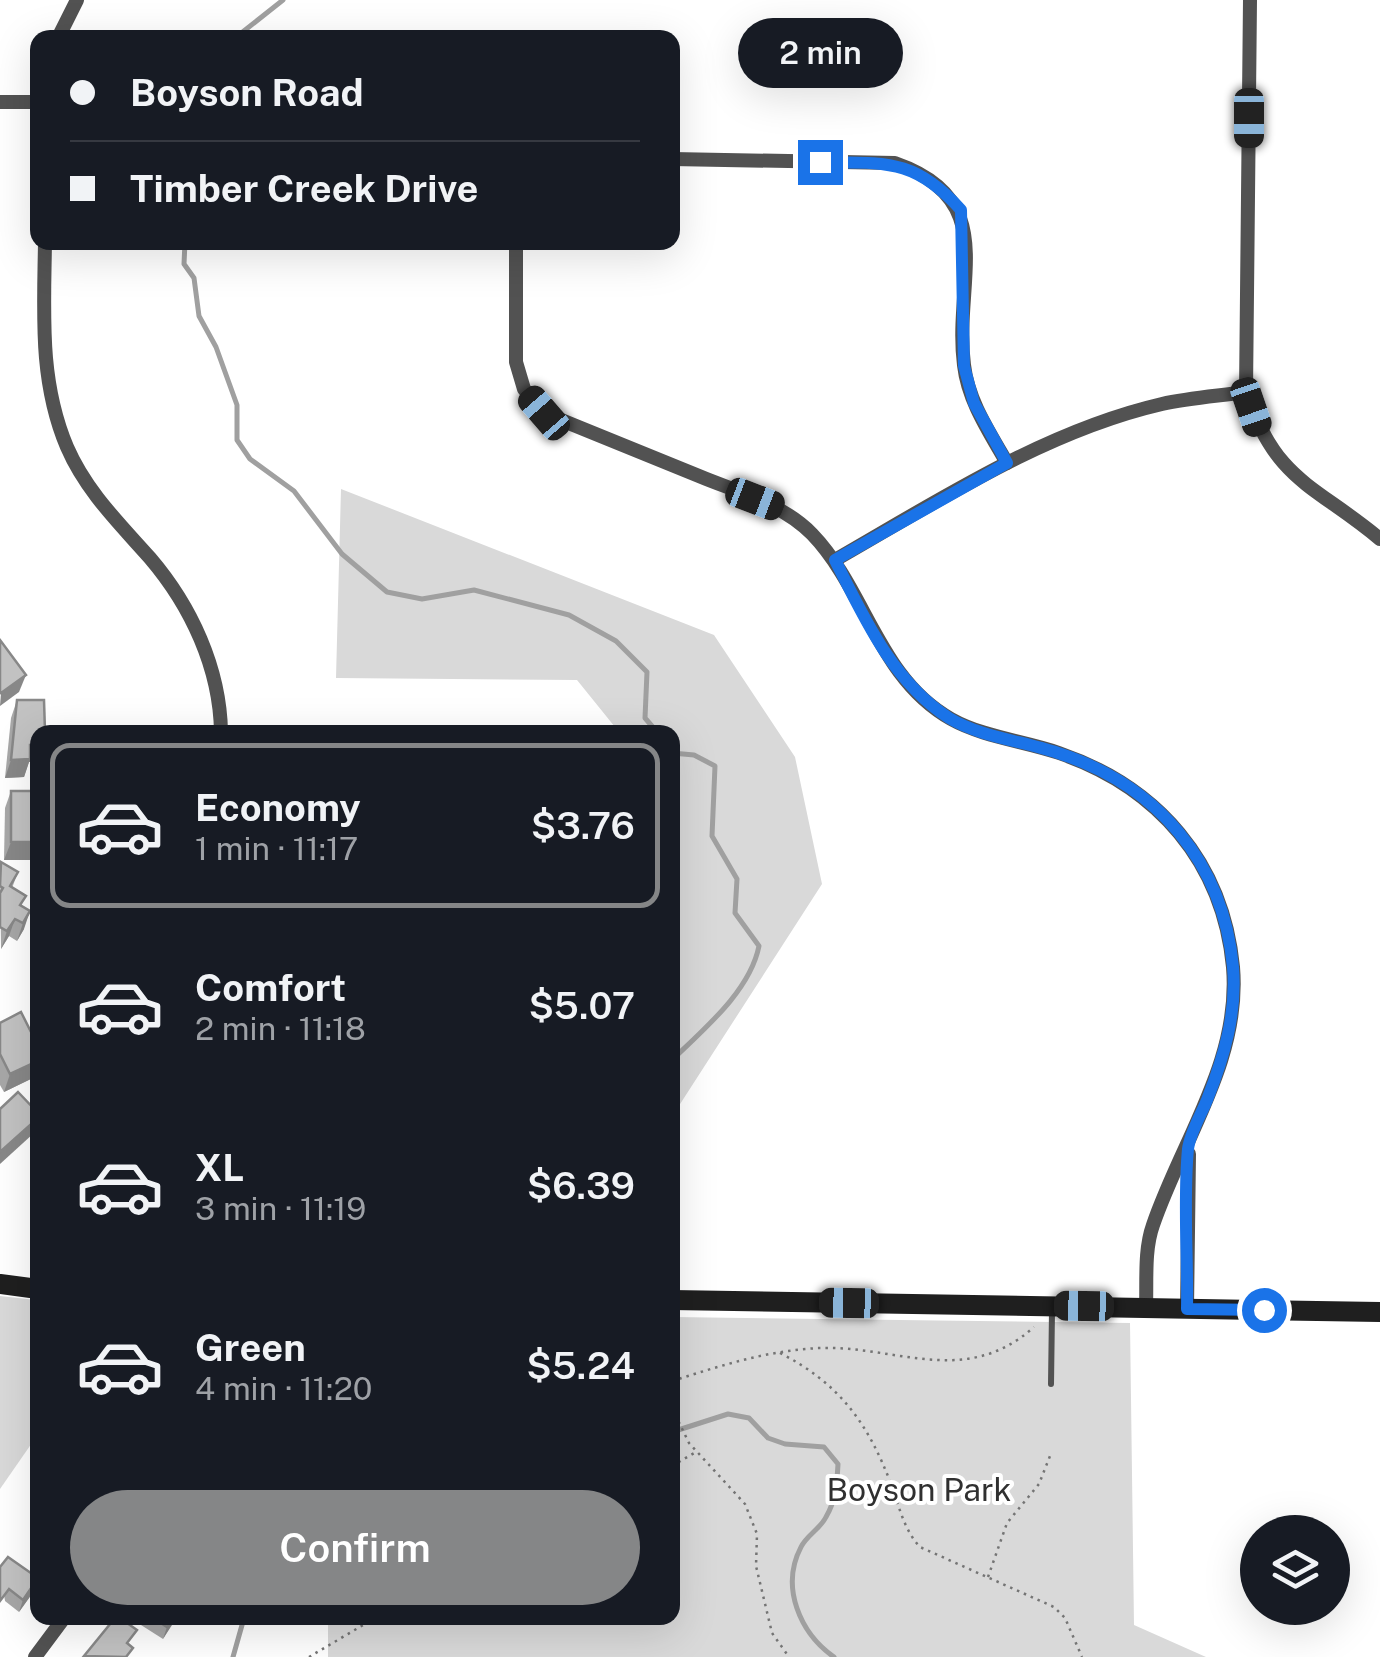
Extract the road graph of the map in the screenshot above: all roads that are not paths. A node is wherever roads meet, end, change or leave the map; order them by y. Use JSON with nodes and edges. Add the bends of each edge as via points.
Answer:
{"nodes":[{"id":1,"x":77,"y":0,"type":"edge"},
{"id":2,"x":1250,"y":0,"type":"edge"},
{"id":3,"x":62,"y":30,"type":"edge"},
{"id":4,"x":0,"y":102,"type":"edge"},
{"id":5,"x":30,"y":102,"type":"edge"},
{"id":6,"x":680,"y":159,"type":"edge"},
{"id":7,"x":45,"y":250,"type":"edge"},
{"id":8,"x":516,"y":250,"type":"edge"},
{"id":9,"x":1246,"y":392,"type":"junction"},
{"id":10,"x":1007,"y":463,"type":"junction"},
{"id":11,"x":1380,"y":538,"type":"edge"},
{"id":12,"x":835,"y":560,"type":"junction"},
{"id":13,"x":220,"y":725,"type":"edge"},
{"id":14,"x":1188,"y":1146,"type":"junction"},
{"id":15,"x":0,"y":1284,"type":"edge"},
{"id":16,"x":30,"y":1288,"type":"edge"},
{"id":17,"x":680,"y":1300,"type":"edge"},
{"id":18,"x":1146,"y":1308,"type":"junction"},
{"id":19,"x":1187,"y":1309,"type":"junction"},
{"id":20,"x":1380,"y":1312,"type":"edge"},
{"id":21,"x":1052,"y":1315,"type":"junction"},
{"id":22,"x":1051,"y":1384,"type":"dead end"},
{"id":23,"x":59,"y":1625,"type":"edge"},
{"id":24,"x":35,"y":1657,"type":"edge"}],
"edges":[{"from":1,"to":3,"type":"street"},
{"from":2,"to":9,"type":"street"},
{"from":4,"to":5,"type":"street"},
{"from":6,"to":10,"type":"street","via":[[895,163],[944,191],[961,210],[965,237],[964,366],[974,403]]},
{"from":7,"to":13,"type":"street","via":[[48,392],[63,436],[107,514],[189,610],[207,658]]},
{"from":8,"to":12,"type":"street","via":[[516,362],[524,389],[544,413],[789,512]]},
{"from":9,"to":10,"type":"street","via":[[1161,405]]},
{"from":9,"to":11,"type":"street","via":[[1260,435],[1285,465]]},
{"from":10,"to":12,"type":"street"},
{"from":12,"to":14,"type":"street","via":[[906,683],[951,719],[1061,754],[1130,785],[1170,818],[1203,863],[1226,919],[1232,1010],[1224,1052]]},
{"from":14,"to":18,"type":"street","via":[[1153,1224]]},
{"from":14,"to":19,"type":"street"},
{"from":15,"to":16,"type":"street"},
{"from":17,"to":21,"type":"street"},
{"from":18,"to":19,"type":"street"},
{"from":18,"to":21,"type":"street"},
{"from":19,"to":20,"type":"street"},
{"from":21,"to":22,"type":"lane"},
{"from":23,"to":24,"type":"street"}]}
